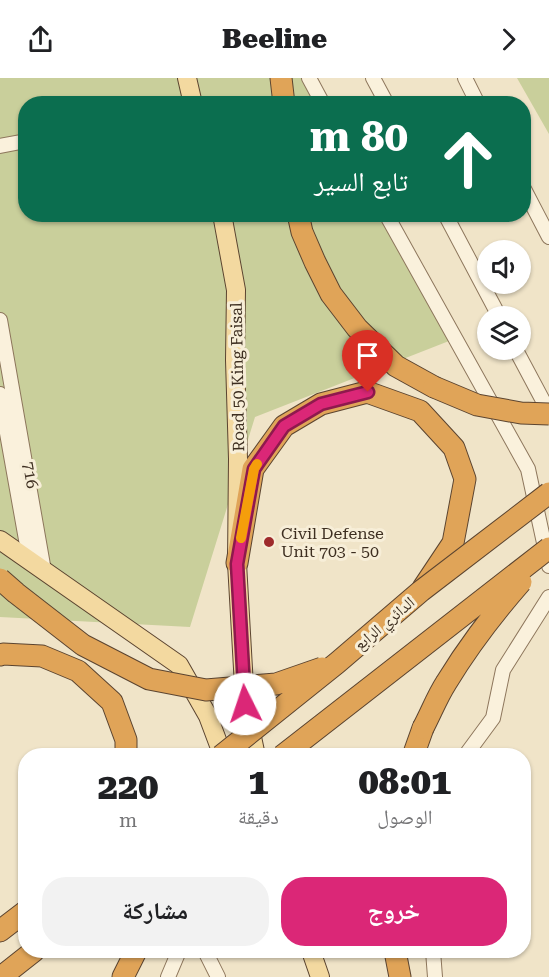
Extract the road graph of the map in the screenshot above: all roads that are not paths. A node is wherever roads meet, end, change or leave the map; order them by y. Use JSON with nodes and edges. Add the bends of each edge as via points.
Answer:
{"nodes":[{"id":1,"x":187,"y":78,"type":"edge"},
{"id":2,"x":281,"y":78,"type":"edge"},
{"id":3,"x":309,"y":78,"type":"edge"},
{"id":4,"x":373,"y":78,"type":"edge"},
{"id":5,"x":465,"y":78,"type":"edge"},
{"id":6,"x":191,"y":96,"type":"edge"},
{"id":7,"x":283,"y":96,"type":"edge"},
{"id":8,"x":319,"y":96,"type":"edge"},
{"id":9,"x":383,"y":96,"type":"edge"},
{"id":10,"x":474,"y":96,"type":"edge"},
{"id":11,"x":18,"y":143,"type":"edge"},
{"id":12,"x":0,"y":146,"type":"edge"},
{"id":13,"x":531,"y":202,"type":"edge"},
{"id":14,"x":223,"y":222,"type":"edge"},
{"id":15,"x":300,"y":222,"type":"edge"},
{"id":16,"x":390,"y":222,"type":"edge"},
{"id":17,"x":449,"y":222,"type":"edge"},
{"id":18,"x":549,"y":237,"type":"edge"},
{"id":19,"x":494,"y":306,"type":"edge"},
{"id":20,"x":0,"y":320,"type":"edge"},
{"id":21,"x":521,"y":360,"type":"edge"},
{"id":22,"x":0,"y":394,"type":"edge"},
{"id":23,"x":549,"y":413,"type":"edge"},
{"id":24,"x":549,"y":493,"type":"edge"},
{"id":25,"x":0,"y":540,"type":"edge"},
{"id":26,"x":549,"y":549,"type":"edge"},
{"id":27,"x":237,"y":564,"type":"junction"},
{"id":28,"x":37,"y":566,"type":"junction"},
{"id":29,"x":549,"y":566,"type":"edge"},
{"id":30,"x":0,"y":579,"type":"edge"},
{"id":31,"x":421,"y":591,"type":"junction"},
{"id":32,"x":549,"y":597,"type":"edge"},
{"id":33,"x":0,"y":655,"type":"edge"},
{"id":34,"x":337,"y":663,"type":"junction"},
{"id":35,"x":126,"y":748,"type":"edge"},
{"id":36,"x":219,"y":748,"type":"edge"},
{"id":37,"x":232,"y":748,"type":"edge"},
{"id":38,"x":254,"y":748,"type":"edge"},
{"id":39,"x":292,"y":748,"type":"edge"},
{"id":40,"x":416,"y":748,"type":"edge"},
{"id":41,"x":471,"y":748,"type":"edge"},
{"id":42,"x":18,"y":917,"type":"edge"},
{"id":43,"x":0,"y":931,"type":"edge"},
{"id":44,"x":25,"y":958,"type":"edge"},
{"id":45,"x":132,"y":958,"type":"edge"},
{"id":46,"x":176,"y":958,"type":"edge"},
{"id":47,"x":208,"y":958,"type":"edge"},
{"id":48,"x":313,"y":958,"type":"edge"},
{"id":49,"x":396,"y":958,"type":"edge"},
{"id":50,"x":434,"y":958,"type":"edge"},
{"id":51,"x":1,"y":977,"type":"edge"},
{"id":52,"x":123,"y":977,"type":"edge"},
{"id":53,"x":168,"y":977,"type":"edge"},
{"id":54,"x":218,"y":977,"type":"edge"},
{"id":55,"x":320,"y":977,"type":"edge"},
{"id":56,"x":400,"y":977,"type":"edge"},
{"id":57,"x":435,"y":977,"type":"edge"}],
"edges":[{"from":1,"to":6,"type":"main road"},
{"from":2,"to":7,"type":"highway"},
{"from":3,"to":8,"type":"street"},
{"from":4,"to":9,"type":"street"},
{"from":5,"to":10,"type":"street"},
{"from":11,"to":12,"type":"street"},
{"from":13,"to":18,"type":"street"},
{"from":14,"to":27,"type":"main road","name":"Road 50 King Faisal","via":[[236,290]]},
{"from":15,"to":23,"type":"highway","bridge":true,"via":[[331,294],[357,328],[396,366],[477,405],[521,413]]},
{"from":16,"to":29,"type":"street","via":[[528,469]]},
{"from":17,"to":19,"type":"street"},
{"from":20,"to":28,"type":"street"},
{"from":21,"to":23,"type":"street"},
{"from":22,"to":28,"type":"street","name":"716"},
{"from":24,"to":31,"type":"highway","name":"الدائري الرابع","bridge":true},
{"from":25,"to":28,"type":"main road"},
{"from":26,"to":39,"type":"highway","bridge":true},
{"from":26,"to":40,"type":"highway","bridge":true,"via":[[471,645],[445,684]]},
{"from":27,"to":31,"type":"highway","via":[[254,469],[284,426],[321,404],[368,392],[420,411],[454,448],[465,479],[453,543]]},
{"from":27,"to":38,"type":"main road","name":"Road 50 King Faisal","via":[[245,704]]},
{"from":28,"to":36,"type":"main road","via":[[179,665],[208,716]]},
{"from":30,"to":34,"type":"highway","bridge":true,"via":[[83,645],[149,679],[206,690],[276,684]]},
{"from":31,"to":34,"type":"highway","name":"الدائري الرابع","bridge":true},
{"from":32,"to":41,"type":"street","via":[[503,670],[493,718]]},
{"from":33,"to":35,"type":"highway","via":[[42,656],[78,671],[112,702]]},
{"from":34,"to":37,"type":"highway","name":"الدائري الرابع","bridge":true},
{"from":42,"to":43,"type":"highway"},
{"from":44,"to":51,"type":"highway"},
{"from":45,"to":52,"type":"highway"},
{"from":46,"to":53,"type":"street"},
{"from":47,"to":54,"type":"street"},
{"from":48,"to":55,"type":"main road"},
{"from":49,"to":56,"type":"highway"},
{"from":50,"to":57,"type":"street"}]}
